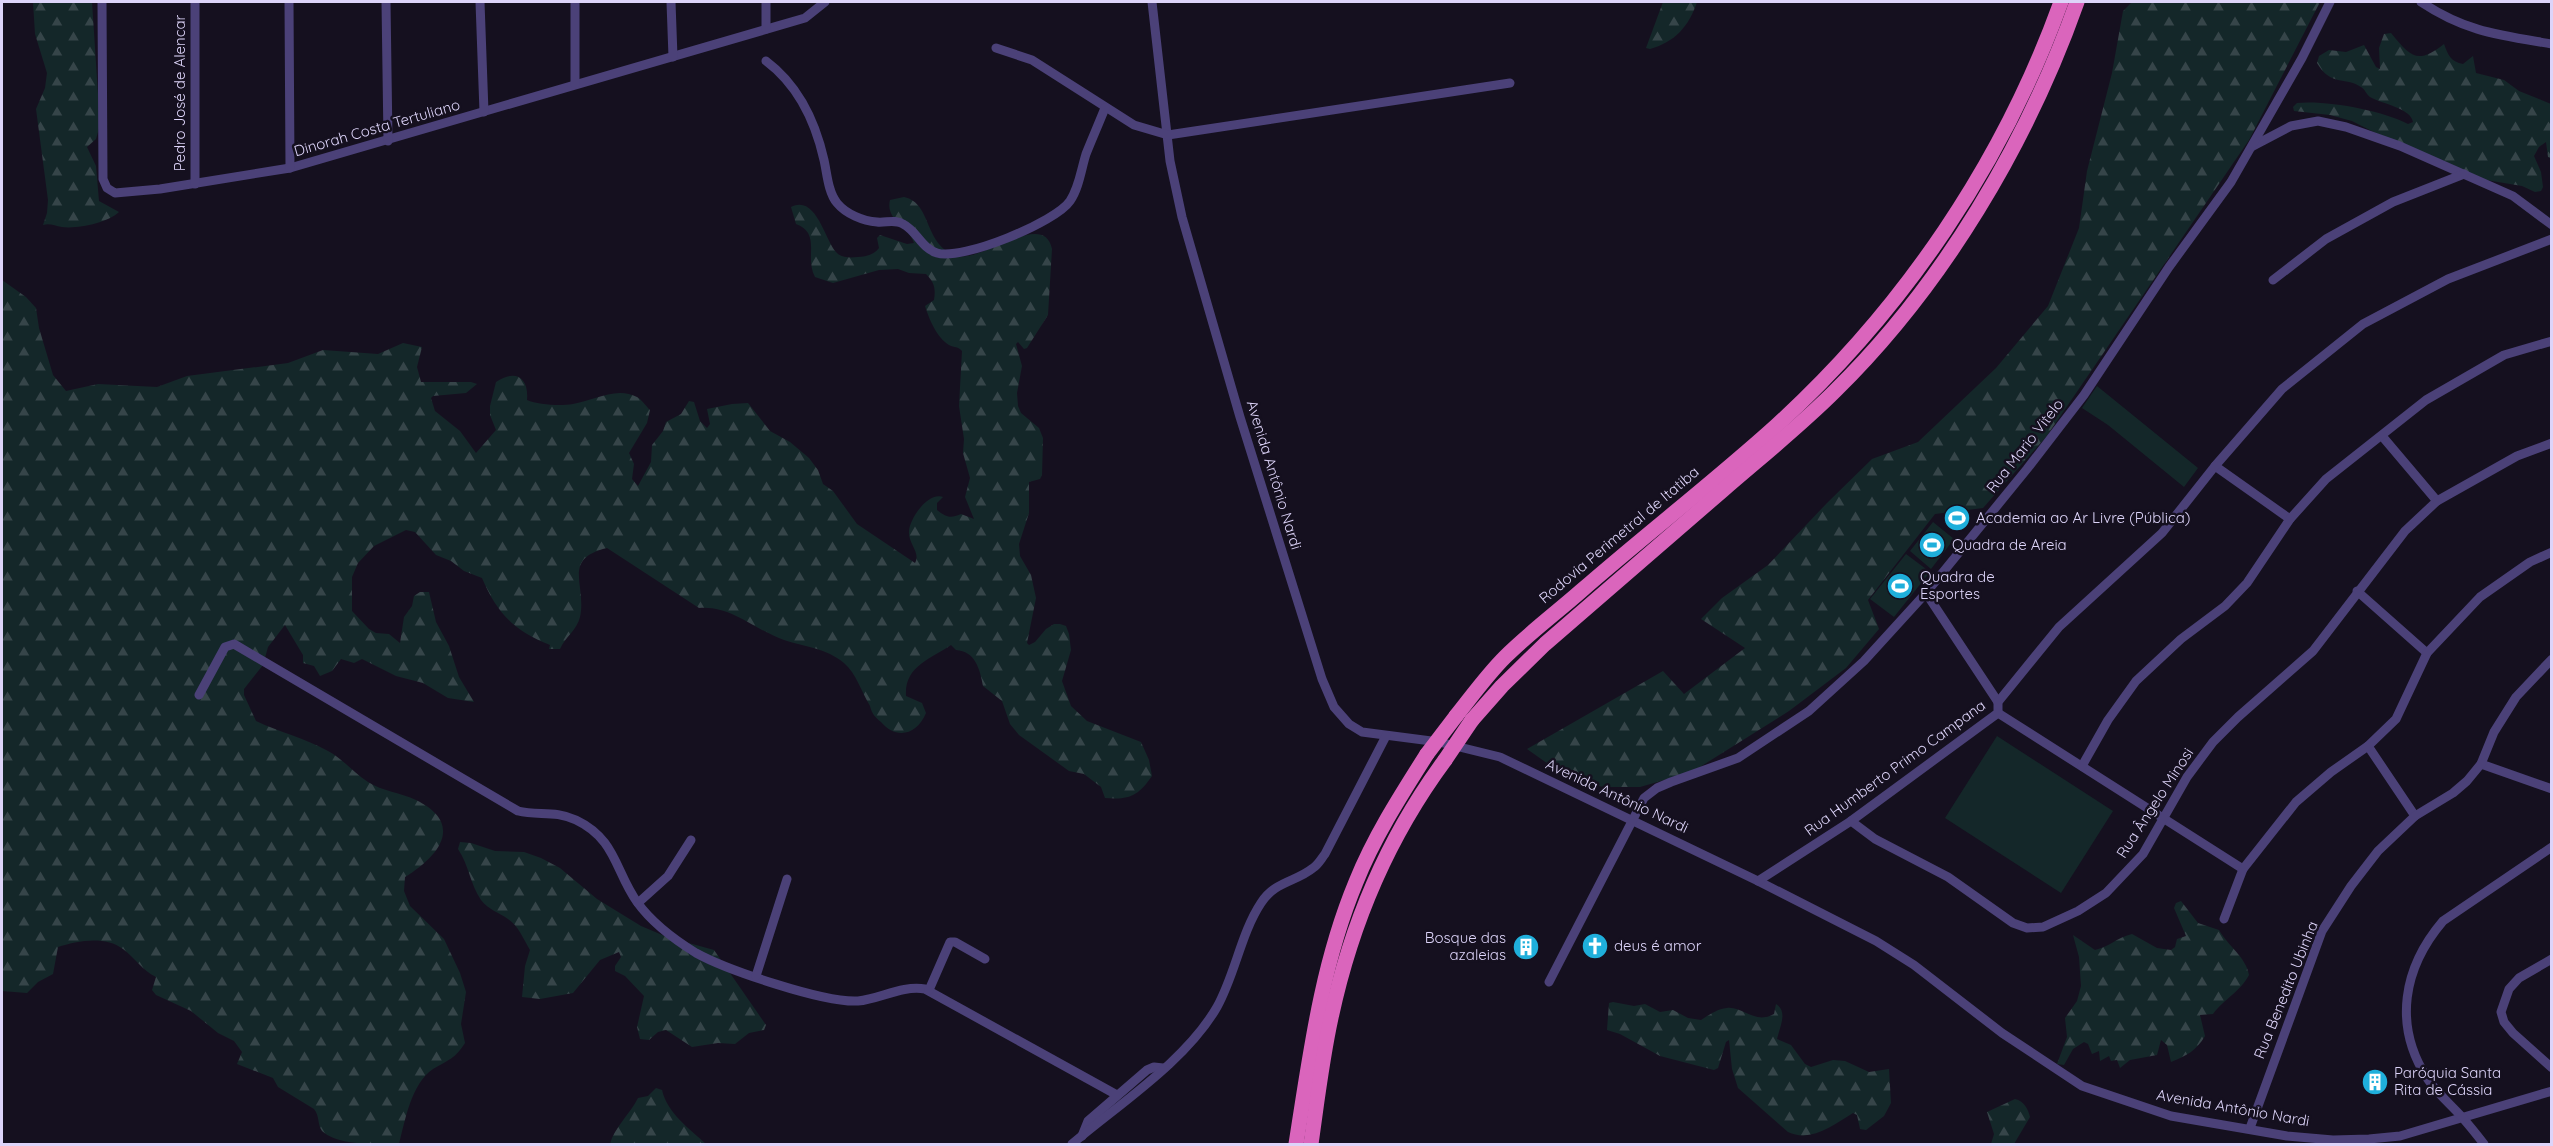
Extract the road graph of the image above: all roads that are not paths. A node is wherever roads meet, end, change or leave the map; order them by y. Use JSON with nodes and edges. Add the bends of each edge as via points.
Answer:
{"nodes":[{"id":1,"x":102,"y":2,"type":"edge"},
{"id":2,"x":195,"y":2,"type":"edge"},
{"id":3,"x":289,"y":2,"type":"edge"},
{"id":4,"x":386,"y":2,"type":"edge"},
{"id":5,"x":480,"y":2,"type":"edge"},
{"id":6,"x":575,"y":2,"type":"edge"},
{"id":7,"x":671,"y":2,"type":"edge"},
{"id":8,"x":766,"y":2,"type":"edge"},
{"id":9,"x":825,"y":2,"type":"edge"},
{"id":10,"x":1152,"y":2,"type":"edge"},
{"id":11,"x":2061,"y":2,"type":"edge"},
{"id":12,"x":2077,"y":2,"type":"edge"},
{"id":13,"x":2330,"y":2,"type":"edge"},
{"id":14,"x":2421,"y":2,"type":"edge"},
{"id":15,"x":766,"y":29,"type":"junction"},
{"id":16,"x":2552,"y":44,"type":"edge"},
{"id":17,"x":996,"y":48,"type":"dead end"},
{"id":18,"x":673,"y":57,"type":"junction"},
{"id":19,"x":765,"y":60,"type":"dead end"},
{"id":20,"x":575,"y":84,"type":"junction"},
{"id":21,"x":1510,"y":84,"type":"dead end"},
{"id":22,"x":1105,"y":108,"type":"junction"},
{"id":23,"x":484,"y":112,"type":"junction"},
{"id":24,"x":1168,"y":135,"type":"junction"},
{"id":25,"x":388,"y":141,"type":"junction"},
{"id":26,"x":2252,"y":146,"type":"junction"},
{"id":27,"x":290,"y":168,"type":"junction"},
{"id":28,"x":2464,"y":174,"type":"junction"},
{"id":29,"x":195,"y":184,"type":"junction"},
{"id":30,"x":2552,"y":225,"type":"edge"},
{"id":31,"x":2552,"y":239,"type":"edge"},
{"id":32,"x":2273,"y":280,"type":"dead end"},
{"id":33,"x":2552,"y":341,"type":"edge"},
{"id":34,"x":2382,"y":436,"type":"junction"},
{"id":35,"x":2552,"y":443,"type":"edge"},
{"id":36,"x":2215,"y":466,"type":"junction"},
{"id":37,"x":2437,"y":501,"type":"junction"},
{"id":38,"x":2290,"y":519,"type":"junction"},
{"id":39,"x":2552,"y":552,"type":"edge"},
{"id":40,"x":2357,"y":591,"type":"junction"},
{"id":41,"x":1926,"y":593,"type":"junction"},
{"id":42,"x":2427,"y":653,"type":"junction"},
{"id":43,"x":2552,"y":659,"type":"edge"},
{"id":44,"x":199,"y":695,"type":"dead end"},
{"id":45,"x":1998,"y":702,"type":"junction"},
{"id":46,"x":1998,"y":713,"type":"junction"},
{"id":47,"x":1386,"y":736,"type":"junction"},
{"id":48,"x":2368,"y":746,"type":"junction"},
{"id":49,"x":2481,"y":764,"type":"junction"},
{"id":50,"x":2082,"y":766,"type":"junction"},
{"id":51,"x":2552,"y":789,"type":"edge"},
{"id":52,"x":2415,"y":816,"type":"junction"},
{"id":53,"x":2162,"y":818,"type":"junction"},
{"id":54,"x":1632,"y":819,"type":"junction"},
{"id":55,"x":1851,"y":821,"type":"junction"},
{"id":56,"x":691,"y":840,"type":"dead end"},
{"id":57,"x":2552,"y":847,"type":"edge"},
{"id":58,"x":2243,"y":869,"type":"junction"},
{"id":59,"x":787,"y":879,"type":"dead end"},
{"id":60,"x":1758,"y":880,"type":"junction"},
{"id":61,"x":638,"y":903,"type":"junction"},
{"id":62,"x":2224,"y":919,"type":"dead end"},
{"id":63,"x":985,"y":959,"type":"dead end"},
{"id":64,"x":2552,"y":959,"type":"edge"},
{"id":65,"x":756,"y":976,"type":"junction"},
{"id":66,"x":1549,"y":982,"type":"dead end"},
{"id":67,"x":929,"y":990,"type":"junction"},
{"id":68,"x":1163,"y":1068,"type":"junction"},
{"id":69,"x":2552,"y":1068,"type":"edge"},
{"id":70,"x":2552,"y":1091,"type":"edge"},
{"id":71,"x":1118,"y":1095,"type":"junction"},
{"id":72,"x":2463,"y":1118,"type":"junction"},
{"id":73,"x":2250,"y":1128,"type":"junction"},
{"id":74,"x":1082,"y":1136,"type":"junction"},
{"id":75,"x":1072,"y":1144,"type":"edge"},
{"id":76,"x":1296,"y":1144,"type":"edge"},
{"id":77,"x":1311,"y":1144,"type":"edge"},
{"id":78,"x":2484,"y":1144,"type":"edge"}],
"edges":[{"from":1,"to":29,"type":"street","name":"Dinorah Costa Tertuliano","via":[[103,179],[107,188],[115,193]]},
{"from":2,"to":29,"type":"street","name":"Pedro José de Alencar"},
{"from":3,"to":27,"type":"street"},
{"from":4,"to":25,"type":"street"},
{"from":5,"to":23,"type":"street"},
{"from":6,"to":20,"type":"street"},
{"from":7,"to":18,"type":"street"},
{"from":8,"to":15,"type":"street"},
{"from":9,"to":15,"type":"street","name":"Dinorah Costa Tertuliano","via":[[805,18]]},
{"from":10,"to":24,"type":"street","name":"Avenida Antônio Nardi"},
{"from":11,"to":76,"type":"highway","name":"Rodovia Perimetral de Itatiba","bridge":true,"via":[[1985,167],[1920,267],[1880,319],[1777,425],[1506,656],[1427,754],[1373,843],[1344,914],[1317,1012]]},
{"from":12,"to":77,"type":"highway","bridge":true,"via":[[2040,91],[2002,167],[1950,251],[1891,329],[1835,391],[1502,686],[1472,720],[1416,800],[1370,888],[1343,968]]},
{"from":13,"to":26,"type":"street","name":"Rua Mario Vitelo"},
{"from":14,"to":16,"type":"street","via":[[2476,30]]},
{"from":15,"to":18,"type":"street","name":"Dinorah Costa Tertuliano"},
{"from":17,"to":22,"type":"street","via":[[1032,60]]},
{"from":18,"to":20,"type":"street","name":"Dinorah Costa Tertuliano"},
{"from":19,"to":22,"type":"street","via":[[783,74],[811,116],[836,202],[863,220],[900,222],[938,253],[970,250],[1061,211],[1077,186]]},
{"from":20,"to":23,"type":"street","name":"Dinorah Costa Tertuliano"},
{"from":21,"to":24,"type":"street"},
{"from":22,"to":24,"type":"street","via":[[1134,125]]},
{"from":23,"to":25,"type":"street","name":"Dinorah Costa Tertuliano"},
{"from":24,"to":47,"type":"street","name":"Avenida Antônio Nardi","via":[[1182,217],[1322,679],[1334,707],[1349,724],[1362,732]]},
{"from":25,"to":27,"type":"street","name":"Dinorah Costa Tertuliano"},
{"from":26,"to":28,"type":"street","via":[[2291,126],[2318,121],[2400,146]]},
{"from":26,"to":41,"type":"street","name":"Rua Mario Vitelo","via":[[2084,395]]},
{"from":27,"to":29,"type":"street","name":"Dinorah Costa Tertuliano"},
{"from":28,"to":30,"type":"street","via":[[2513,196]]},
{"from":28,"to":32,"type":"street","via":[[2393,202],[2326,239]]},
{"from":31,"to":36,"type":"street","name":"Rua Humberto Primo Campana","via":[[2448,279],[2363,324],[2282,389]]},
{"from":33,"to":34,"type":"street","via":[[2504,354],[2426,400]]},
{"from":34,"to":37,"type":"street"},
{"from":34,"to":38,"type":"street","via":[[2326,479]]},
{"from":35,"to":37,"type":"street","name":"Rua Ângelo Minosi","via":[[2517,456]]},
{"from":36,"to":38,"type":"street"},
{"from":36,"to":45,"type":"street","name":"Rua Humberto Primo Campana","via":[[2162,533],[2059,627]]},
{"from":37,"to":40,"type":"street","name":"Rua Ângelo Minosi","via":[[2405,531]]},
{"from":38,"to":50,"type":"street","via":[[2240,591],[2136,681]]},
{"from":39,"to":42,"type":"street","via":[[2530,562],[2480,597]]},
{"from":40,"to":42,"type":"street"},
{"from":40,"to":53,"type":"street","name":"Rua Ângelo Minosi","via":[[2313,651],[2213,742]]},
{"from":41,"to":45,"type":"street"},
{"from":41,"to":54,"type":"street","name":"Rua Mario Vitelo","via":[[1864,661],[1809,711],[1738,758],[1657,788],[1644,798]]},
{"from":42,"to":48,"type":"street","via":[[2396,719]]},
{"from":43,"to":49,"type":"street","name":"Rua Benedito Ubinha","via":[[2516,697],[2494,732]]},
{"from":44,"to":61,"type":"street","via":[[224,648],[234,644],[518,811],[557,814],[587,826],[611,850]]},
{"from":45,"to":46,"type":"street","name":"Rua Humberto Primo Campana"},
{"from":46,"to":50,"type":"street"},
{"from":46,"to":55,"type":"street","name":"Rua Humberto Primo Campana"},
{"from":47,"to":54,"type":"street","name":"Avenida Antônio Nardi","via":[[1439,742],[1500,757]]},
{"from":47,"to":68,"type":"street","via":[[1325,854],[1314,868],[1288,880],[1262,901],[1217,1007],[1203,1029]]},
{"from":48,"to":52,"type":"street"},
{"from":48,"to":58,"type":"street","via":[[2296,802]]},
{"from":49,"to":51,"type":"street"},
{"from":49,"to":52,"type":"street","name":"Rua Benedito Ubinha","via":[[2453,793]]},
{"from":50,"to":53,"type":"street"},
{"from":52,"to":73,"type":"street","name":"Rua Benedito Ubinha","via":[[2378,851],[2322,931]]},
{"from":53,"to":55,"type":"street","name":"Rua Ângelo Minosi","via":[[2142,854],[2106,893],[2053,924],[2027,928],[2013,923],[1948,876],[1875,839]]},
{"from":53,"to":58,"type":"street"},
{"from":54,"to":60,"type":"street","name":"Avenida Antônio Nardi"},
{"from":54,"to":66,"type":"street","name":"Rua Mario Vitelo"},
{"from":55,"to":60,"type":"street","name":"Rua Humberto Primo Campana"},
{"from":56,"to":61,"type":"street","via":[[668,876]]},
{"from":57,"to":72,"type":"street","via":[[2443,921],[2430,937],[2412,974],[2404,1010],[2414,1054],[2427,1080]]},
{"from":58,"to":62,"type":"street"},
{"from":59,"to":65,"type":"street"},
{"from":60,"to":73,"type":"street","name":"Avenida Antônio Nardi","via":[[1914,965],[2002,1033],[2082,1086],[2171,1116]]},
{"from":61,"to":65,"type":"street","via":[[684,945],[721,965]]},
{"from":63,"to":67,"type":"street","via":[[950,942]]},
{"from":64,"to":69,"type":"street","via":[[2519,978],[2509,989],[2501,1012],[2504,1022]]},
{"from":65,"to":67,"type":"street","via":[[840,1001],[915,988]]},
{"from":67,"to":71,"type":"street"},
{"from":68,"to":71,"type":"street","via":[[1147,1070]]},
{"from":68,"to":74,"type":"street"},
{"from":70,"to":72,"type":"street","name":"Avenida Antônio Nardi"},
{"from":71,"to":74,"type":"street","via":[[1088,1121]]},
{"from":72,"to":73,"type":"street","name":"Avenida Antônio Nardi","via":[[2400,1136],[2369,1139],[2287,1136]]},
{"from":72,"to":78,"type":"street"},
{"from":74,"to":75,"type":"street"}]}
